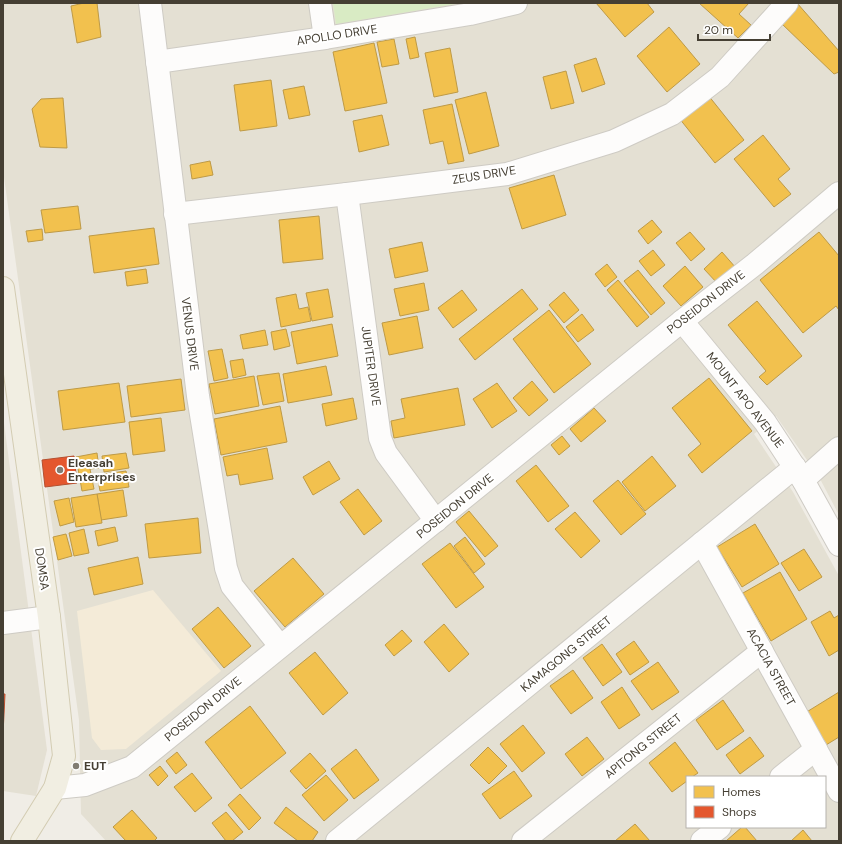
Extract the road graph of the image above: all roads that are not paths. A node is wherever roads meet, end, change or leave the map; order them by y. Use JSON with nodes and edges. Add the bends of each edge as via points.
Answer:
{"nodes":[{"id":1,"x":150,"y":3,"type":"edge"},
{"id":2,"x":320,"y":3,"type":"edge"},
{"id":3,"x":516,"y":3,"type":"edge"},
{"id":4,"x":787,"y":3,"type":"edge"},
{"id":5,"x":325,"y":38,"type":"junction"},
{"id":6,"x":157,"y":62,"type":"junction"},
{"id":7,"x":839,"y":193,"type":"edge"},
{"id":8,"x":348,"y":194,"type":"junction"},
{"id":9,"x":175,"y":214,"type":"junction"},
{"id":10,"x":3,"y":288,"type":"edge"},
{"id":11,"x":682,"y":321,"type":"junction"},
{"id":12,"x":838,"y":451,"type":"edge"},
{"id":13,"x":799,"y":473,"type":"junction"},
{"id":14,"x":436,"y":521,"type":"junction"},
{"id":15,"x":702,"y":543,"type":"junction"},
{"id":16,"x":839,"y":545,"type":"edge"},
{"id":17,"x":49,"y":617,"type":"junction"},
{"id":18,"x":3,"y":623,"type":"edge"},
{"id":19,"x":280,"y":646,"type":"junction"},
{"id":20,"x":762,"y":651,"type":"junction"},
{"id":21,"x":816,"y":749,"type":"junction"},
{"id":22,"x":782,"y":776,"type":"edge"},
{"id":23,"x":55,"y":788,"type":"junction"},
{"id":24,"x":839,"y":791,"type":"edge"},
{"id":25,"x":719,"y":828,"type":"edge"},
{"id":26,"x":22,"y":841,"type":"edge"},
{"id":27,"x":337,"y":841,"type":"edge"},
{"id":28,"x":523,"y":841,"type":"edge"},
{"id":29,"x":702,"y":841,"type":"edge"}],
"edges":[{"from":1,"to":6,"type":"street","name":"VENUS DRIVE"},
{"from":2,"to":5,"type":"street"},
{"from":3,"to":5,"type":"street","name":"APOLLO DRIVE","via":[[470,14]]},
{"from":4,"to":8,"type":"street","name":"ZEUS DRIVE","via":[[720,77],[672,114],[614,141],[507,174]]},
{"from":5,"to":6,"type":"street","name":"APOLLO DRIVE"},
{"from":6,"to":9,"type":"street","name":"VENUS DRIVE"},
{"from":7,"to":11,"type":"street","name":"POSEIDON DRIVE"},
{"from":8,"to":9,"type":"street","name":"ZEUS DRIVE"},
{"from":8,"to":14,"type":"street","name":"JUPITER DRIVE","via":[[380,438],[386,453]]},
{"from":9,"to":19,"type":"street","name":"VENUS DRIVE","via":[[198,396],[226,568],[232,586]]},
{"from":10,"to":17,"type":"main road","name":"DOMSA"},
{"from":11,"to":13,"type":"street","name":"MOUNT APO AVENUE","via":[[765,422]]},
{"from":11,"to":14,"type":"street","name":"POSEIDON DRIVE"},
{"from":12,"to":13,"type":"street","name":"KAMAGONG STREET"},
{"from":13,"to":15,"type":"street","name":"KAMAGONG STREET"},
{"from":13,"to":16,"type":"street","name":"MOUNT APO AVENUE"},
{"from":14,"to":19,"type":"street","name":"POSEIDON DRIVE"},
{"from":15,"to":20,"type":"street","name":"ACACIA STREET"},
{"from":15,"to":27,"type":"street","name":"KAMAGONG STREET"},
{"from":17,"to":18,"type":"street"},
{"from":17,"to":23,"type":"main road","name":"DOMSA","via":[[64,756]]},
{"from":19,"to":23,"type":"street","name":"POSEIDON DRIVE","via":[[132,767],[85,785]]},
{"from":20,"to":21,"type":"street","name":"ACACIA STREET"},
{"from":20,"to":28,"type":"street","name":"APITONG STREET"},
{"from":21,"to":22,"type":"street"},
{"from":21,"to":24,"type":"street","name":"ACACIA STREET"},
{"from":23,"to":26,"type":"main road","name":"DOMSA"},
{"from":25,"to":29,"type":"street"}]}
